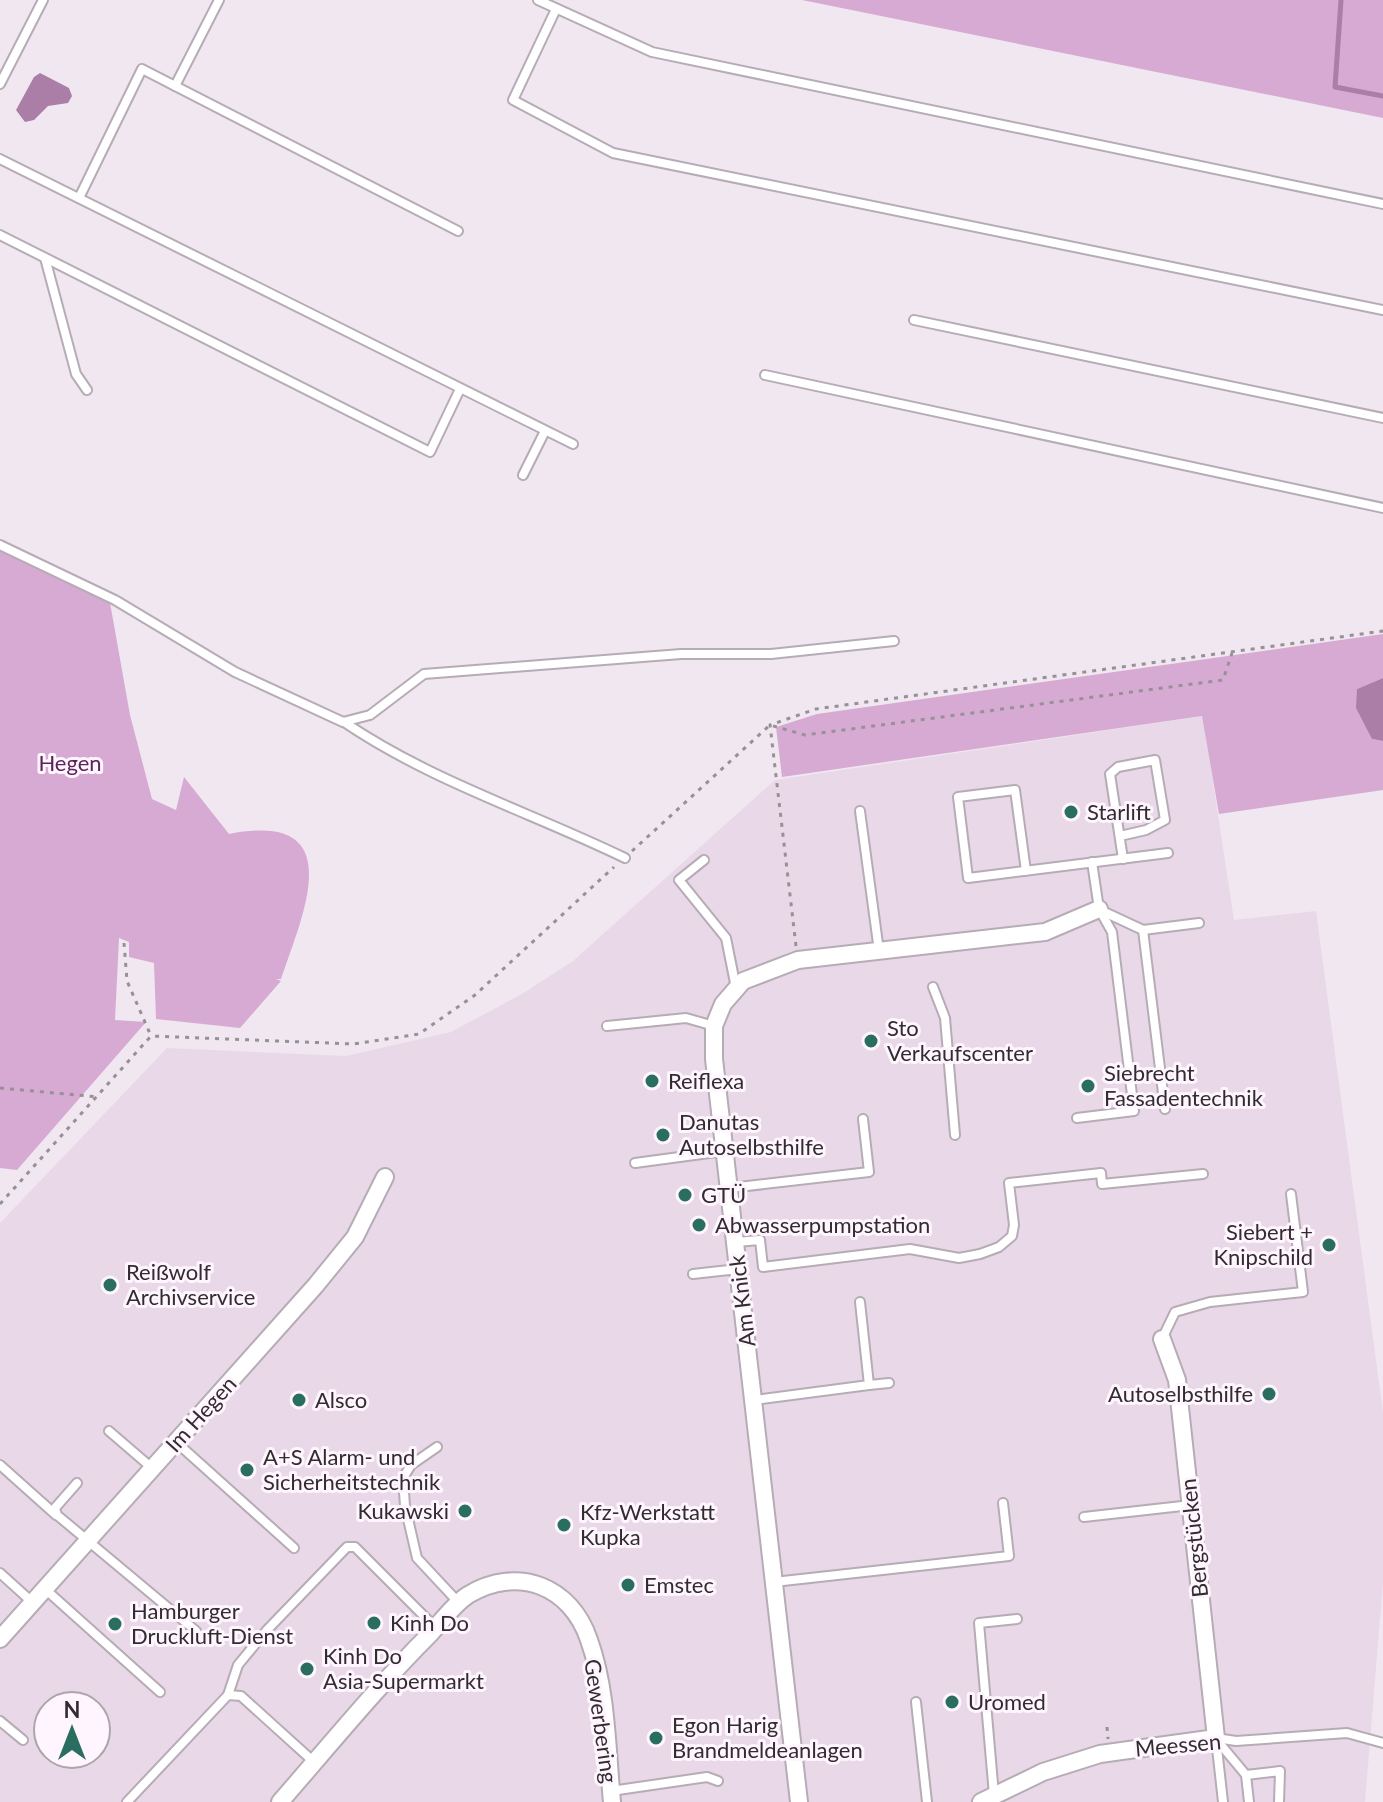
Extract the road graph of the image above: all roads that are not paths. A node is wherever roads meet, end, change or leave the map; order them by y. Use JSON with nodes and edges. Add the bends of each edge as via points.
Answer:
{"nodes":[{"id":1,"x":43,"y":0,"type":"edge"},
{"id":2,"x":219,"y":0,"type":"edge"},
{"id":3,"x":538,"y":0,"type":"edge"},
{"id":4,"x":556,"y":9,"type":"junction"},
{"id":5,"x":0,"y":84,"type":"edge"},
{"id":6,"x":175,"y":86,"type":"junction"},
{"id":7,"x":0,"y":159,"type":"edge"},
{"id":8,"x":79,"y":198,"type":"junction"},
{"id":9,"x":1383,"y":204,"type":"edge"},
{"id":10,"x":458,"y":231,"type":"dead end"},
{"id":11,"x":0,"y":235,"type":"edge"},
{"id":12,"x":45,"y":258,"type":"junction"},
{"id":13,"x":1383,"y":310,"type":"edge"},
{"id":14,"x":914,"y":320,"type":"dead end"},
{"id":15,"x":765,"y":375,"type":"dead end"},
{"id":16,"x":460,"y":389,"type":"junction"},
{"id":17,"x":87,"y":390,"type":"dead end"},
{"id":18,"x":1383,"y":418,"type":"edge"},
{"id":19,"x":545,"y":431,"type":"junction"},
{"id":20,"x":573,"y":444,"type":"dead end"},
{"id":21,"x":523,"y":475,"type":"dead end"},
{"id":22,"x":1383,"y":508,"type":"edge"},
{"id":23,"x":0,"y":545,"type":"edge"},
{"id":24,"x":894,"y":641,"type":"dead end"},
{"id":25,"x":343,"y":722,"type":"junction"},
{"id":26,"x":860,"y":811,"type":"dead end"},
{"id":27,"x":1120,"y":836,"type":"junction"},
{"id":28,"x":1168,"y":853,"type":"dead end"},
{"id":29,"x":625,"y":858,"type":"road end"},
{"id":30,"x":1123,"y":859,"type":"junction"},
{"id":31,"x":704,"y":860,"type":"dead end"},
{"id":32,"x":1092,"y":862,"type":"junction"},
{"id":33,"x":1026,"y":871,"type":"junction"},
{"id":34,"x":1099,"y":909,"type":"junction"},
{"id":35,"x":1199,"y":923,"type":"dead end"},
{"id":36,"x":1143,"y":930,"type":"junction"},
{"id":37,"x":879,"y":952,"type":"junction"},
{"id":38,"x":933,"y":987,"type":"dead end"},
{"id":39,"x":736,"y":989,"type":"junction"},
{"id":40,"x":607,"y":1026,"type":"dead end"},
{"id":41,"x":714,"y":1026,"type":"junction"},
{"id":42,"x":1165,"y":1109,"type":"dead end"},
{"id":43,"x":1077,"y":1118,"type":"dead end"},
{"id":44,"x":863,"y":1119,"type":"dead end"},
{"id":45,"x":955,"y":1135,"type":"dead end"},
{"id":46,"x":724,"y":1151,"type":"junction"},
{"id":47,"x":635,"y":1163,"type":"dead end"},
{"id":48,"x":1203,"y":1174,"type":"dead end"},
{"id":49,"x":385,"y":1177,"type":"dead end"},
{"id":50,"x":729,"y":1188,"type":"junction"},
{"id":51,"x":1291,"y":1194,"type":"dead end"},
{"id":52,"x":735,"y":1242,"type":"junction"},
{"id":53,"x":738,"y":1269,"type":"junction"},
{"id":54,"x":693,"y":1274,"type":"dead end"},
{"id":55,"x":860,"y":1302,"type":"dead end"},
{"id":56,"x":1162,"y":1339,"type":"joint"},
{"id":57,"x":889,"y":1383,"type":"dead end"},
{"id":58,"x":869,"y":1385,"type":"junction"},
{"id":59,"x":753,"y":1400,"type":"junction"},
{"id":60,"x":109,"y":1431,"type":"dead end"},
{"id":61,"x":176,"y":1442,"type":"junction"},
{"id":62,"x":437,"y":1447,"type":"dead end"},
{"id":63,"x":0,"y":1465,"type":"edge"},
{"id":64,"x":152,"y":1469,"type":"junction"},
{"id":65,"x":77,"y":1483,"type":"dead end"},
{"id":66,"x":1003,"y":1503,"type":"dead end"},
{"id":67,"x":1191,"y":1505,"type":"junction"},
{"id":68,"x":57,"y":1515,"type":"junction"},
{"id":69,"x":1084,"y":1517,"type":"dead end"},
{"id":70,"x":87,"y":1541,"type":"junction"},
{"id":71,"x":294,"y":1548,"type":"dead end"},
{"id":72,"x":0,"y":1573,"type":"edge"},
{"id":73,"x":774,"y":1582,"type":"junction"},
{"id":74,"x":45,"y":1589,"type":"junction"},
{"id":75,"x":33,"y":1602,"type":"junction"},
{"id":76,"x":460,"y":1603,"type":"junction"},
{"id":77,"x":1017,"y":1619,"type":"dead end"},
{"id":78,"x":436,"y":1628,"type":"junction"},
{"id":79,"x":196,"y":1631,"type":"dead end"},
{"id":80,"x":0,"y":1639,"type":"edge"},
{"id":81,"x":160,"y":1692,"type":"dead end"},
{"id":82,"x":228,"y":1695,"type":"junction"},
{"id":83,"x":916,"y":1702,"type":"dead end"},
{"id":84,"x":0,"y":1721,"type":"edge"},
{"id":85,"x":1216,"y":1738,"type":"junction"},
{"id":86,"x":23,"y":1740,"type":"dead end"},
{"id":87,"x":1383,"y":1743,"type":"edge"},
{"id":88,"x":315,"y":1762,"type":"junction"},
{"id":89,"x":1246,"y":1775,"type":"junction"},
{"id":90,"x":718,"y":1781,"type":"dead end"},
{"id":91,"x":612,"y":1796,"type":"edge"},
{"id":92,"x":987,"y":1799,"type":"edge"},
{"id":93,"x":127,"y":1802,"type":"edge"},
{"id":94,"x":280,"y":1802,"type":"edge"},
{"id":95,"x":799,"y":1802,"type":"edge"},
{"id":96,"x":927,"y":1802,"type":"edge"},
{"id":97,"x":1223,"y":1802,"type":"edge"},
{"id":98,"x":1249,"y":1802,"type":"edge"},
{"id":99,"x":1279,"y":1802,"type":"edge"}],
"edges":[{"from":1,"to":5,"type":"lane"},
{"from":2,"to":6,"type":"lane"},
{"from":3,"to":4,"type":"lane"},
{"from":4,"to":9,"type":"lane","via":[[652,52]]},
{"from":4,"to":13,"type":"lane","via":[[513,100],[613,153]]},
{"from":6,"to":8,"type":"lane","via":[[142,69]]},
{"from":6,"to":10,"type":"lane"},
{"from":7,"to":8,"type":"lane"},
{"from":8,"to":16,"type":"lane"},
{"from":11,"to":12,"type":"lane"},
{"from":12,"to":16,"type":"lane","via":[[430,452]]},
{"from":12,"to":17,"type":"lane","via":[[76,374]]},
{"from":14,"to":18,"type":"lane"},
{"from":15,"to":22,"type":"lane"},
{"from":16,"to":19,"type":"lane"},
{"from":19,"to":20,"type":"lane"},
{"from":19,"to":21,"type":"lane"},
{"from":23,"to":25,"type":"lane","via":[[115,600],[235,672]]},
{"from":24,"to":25,"type":"lane","via":[[771,654],[681,654],[424,674],[370,715]]},
{"from":25,"to":29,"type":"lane","via":[[389,753]]},
{"from":26,"to":37,"type":"lane"},
{"from":27,"to":27,"type":"lane","via":[[1165,820],[1155,760],[1118,767],[1110,774]]},
{"from":27,"to":30,"type":"lane"},
{"from":28,"to":30,"type":"lane"},
{"from":30,"to":32,"type":"lane"},
{"from":31,"to":39,"type":"lane","via":[[679,880],[726,938]]},
{"from":32,"to":33,"type":"lane"},
{"from":32,"to":34,"type":"lane"},
{"from":33,"to":33,"type":"lane","via":[[1015,790],[958,797],[968,878]]},
{"from":34,"to":36,"type":"lane"},
{"from":34,"to":37,"type":"street","via":[[1045,932]]},
{"from":34,"to":43,"type":"lane","via":[[1112,932],[1134,1111]]},
{"from":35,"to":36,"type":"lane"},
{"from":36,"to":42,"type":"lane"},
{"from":37,"to":39,"type":"street","via":[[798,960],[743,981]]},
{"from":38,"to":45,"type":"lane","via":[[945,1018]]},
{"from":39,"to":41,"type":"street"},
{"from":40,"to":41,"type":"lane","via":[[686,1018]]},
{"from":41,"to":46,"type":"street","name":"Am Knick"},
{"from":44,"to":50,"type":"lane","via":[[869,1172]]},
{"from":46,"to":47,"type":"lane"},
{"from":46,"to":50,"type":"street","name":"Am Knick"},
{"from":48,"to":52,"type":"lane","via":[[1102,1184],[1101,1173],[1009,1183],[1012,1236],[999,1247],[959,1258],[910,1249],[763,1267],[760,1240]]},
{"from":49,"to":61,"type":"street","name":"Im Hegen","via":[[355,1237]]},
{"from":50,"to":52,"type":"street","name":"Am Knick"},
{"from":51,"to":56,"type":"lane","via":[[1303,1292],[1210,1302],[1175,1312]]},
{"from":52,"to":53,"type":"street","name":"Am Knick"},
{"from":53,"to":54,"type":"lane"},
{"from":53,"to":59,"type":"street","name":"Am Knick"},
{"from":55,"to":58,"type":"lane"},
{"from":56,"to":67,"type":"street","name":"Bergstücken","via":[[1177,1380]]},
{"from":57,"to":58,"type":"lane"},
{"from":58,"to":59,"type":"lane"},
{"from":59,"to":73,"type":"street","name":"Am Knick"},
{"from":60,"to":64,"type":"lane"},
{"from":61,"to":64,"type":"street","name":"Im Hegen"},
{"from":61,"to":71,"type":"lane"},
{"from":62,"to":76,"type":"lane","via":[[411,1465],[403,1478],[405,1506],[417,1558]]},
{"from":63,"to":68,"type":"lane"},
{"from":64,"to":70,"type":"street","name":"Im Hegen"},
{"from":65,"to":68,"type":"lane","via":[[55,1508]]},
{"from":66,"to":73,"type":"lane","via":[[1009,1556]]},
{"from":67,"to":69,"type":"lane"},
{"from":67,"to":85,"type":"street","name":"Bergstücken"},
{"from":68,"to":70,"type":"lane"},
{"from":70,"to":74,"type":"street","name":"Im Hegen"},
{"from":70,"to":79,"type":"lane"},
{"from":72,"to":75,"type":"lane"},
{"from":73,"to":95,"type":"street","name":"Am Knick"},
{"from":74,"to":75,"type":"street","name":"Im Hegen"},
{"from":74,"to":81,"type":"lane"},
{"from":75,"to":80,"type":"street","name":"Im Hegen"},
{"from":76,"to":78,"type":"street","name":"Gewerbering"},
{"from":76,"to":91,"type":"street","name":"Gewerbering","via":[[503,1583],[533,1581],[572,1604],[589,1640],[602,1696]]},
{"from":77,"to":92,"type":"lane","via":[[979,1623]]},
{"from":78,"to":82,"type":"lane","via":[[355,1547],[347,1547],[238,1665]]},
{"from":78,"to":88,"type":"street","name":"Gewerbering"},
{"from":82,"to":88,"type":"lane","via":[[241,1696]]},
{"from":82,"to":93,"type":"lane"},
{"from":83,"to":96,"type":"lane"},
{"from":84,"to":86,"type":"lane"},
{"from":85,"to":87,"type":"lane","name":"Meessen","via":[[1347,1733]]},
{"from":85,"to":89,"type":"lane"},
{"from":85,"to":92,"type":"street","name":"Meessen","via":[[1100,1754],[1043,1772]]},
{"from":85,"to":97,"type":"lane"},
{"from":88,"to":94,"type":"street","name":"Gewerbering"},
{"from":89,"to":98,"type":"lane"},
{"from":89,"to":99,"type":"lane","via":[[1280,1771]]},
{"from":90,"to":91,"type":"lane","via":[[707,1777]]}]}
